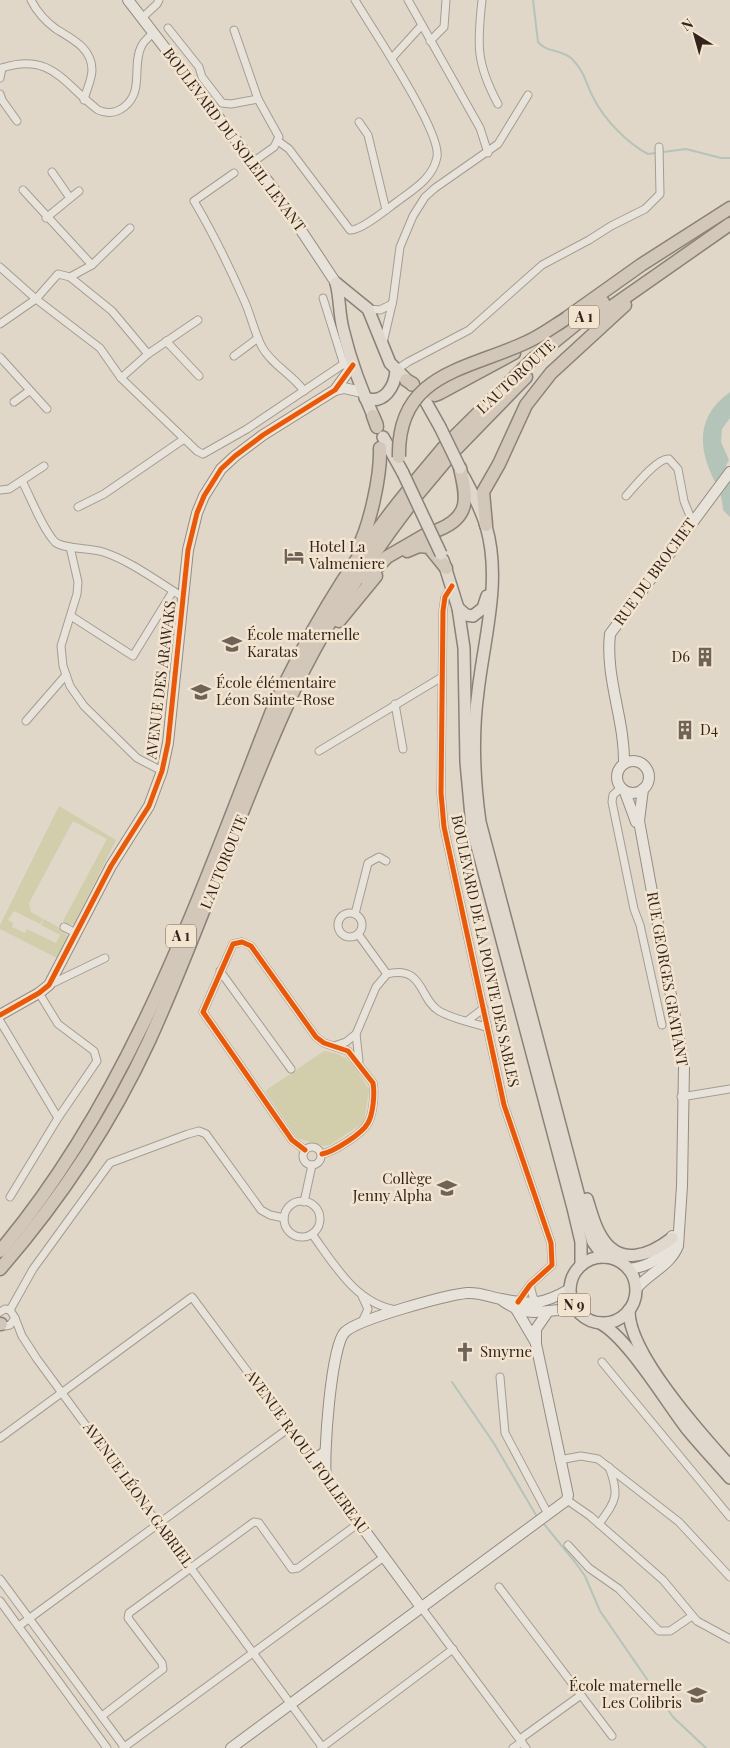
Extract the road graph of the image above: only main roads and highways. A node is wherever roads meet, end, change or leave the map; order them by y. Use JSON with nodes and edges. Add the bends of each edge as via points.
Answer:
{"nodes":[{"id":1,"x":128,"y":0,"type":"edge"},
{"id":2,"x":730,"y":208,"type":"edge"},
{"id":3,"x":730,"y":213,"type":"edge"},
{"id":4,"x":730,"y":224,"type":"edge"},
{"id":5,"x":688,"y":252,"type":"junction"},
{"id":6,"x":336,"y":283,"type":"junction"},
{"id":7,"x":364,"y":306,"type":"junction"},
{"id":8,"x":342,"y":316,"type":"junction"},
{"id":9,"x":567,"y":318,"type":"junction"},
{"id":10,"x":349,"y":363,"type":"junction"},
{"id":11,"x":396,"y":370,"type":"junction"},
{"id":12,"x":410,"y":383,"type":"dead end"},
{"id":13,"x":335,"y":390,"type":"junction"},
{"id":14,"x":424,"y":393,"type":"joint"},
{"id":15,"x":364,"y":395,"type":"junction"},
{"id":16,"x":378,"y":431,"type":"junction"},
{"id":17,"x":450,"y":448,"type":"junction"},
{"id":18,"x":460,"y":468,"type":"junction"},
{"id":19,"x":402,"y":472,"type":"junction"},
{"id":20,"x":730,"y":472,"type":"edge"},
{"id":21,"x":412,"y":493,"type":"junction"},
{"id":22,"x":486,"y":525,"type":"junction"},
{"id":23,"x":438,"y":530,"type":"dead end"},
{"id":24,"x":425,"y":535,"type":"dead end"},
{"id":25,"x":439,"y":555,"type":"junction"},
{"id":26,"x":446,"y":568,"type":"joint"},
{"id":27,"x":493,"y":573,"type":"junction"},
{"id":28,"x":330,"y":602,"type":"junction"},
{"id":29,"x":458,"y":608,"type":"junction"},
{"id":30,"x":338,"y":623,"type":"junction"},
{"id":31,"x":293,"y":692,"type":"junction"},
{"id":32,"x":624,"y":741,"type":"junction"},
{"id":33,"x":639,"y":763,"type":"junction"},
{"id":34,"x":624,"y":764,"type":"junction"},
{"id":35,"x":643,"y":789,"type":"junction"},
{"id":36,"x":623,"y":790,"type":"junction"},
{"id":37,"x":637,"y":821,"type":"junction"},
{"id":38,"x":0,"y":1015,"type":"edge"},
{"id":39,"x":558,"y":1117,"type":"junction"},
{"id":40,"x":675,"y":1232,"type":"junction"},
{"id":41,"x":0,"y":1251,"type":"edge"},
{"id":42,"x":604,"y":1257,"type":"junction"},
{"id":43,"x":581,"y":1265,"type":"junction"},
{"id":44,"x":0,"y":1269,"type":"edge"},
{"id":45,"x":628,"y":1269,"type":"junction"},
{"id":46,"x":570,"y":1289,"type":"junction"},
{"id":47,"x":636,"y":1289,"type":"junction"},
{"id":48,"x":517,"y":1305,"type":"junction"},
{"id":49,"x":576,"y":1310,"type":"junction"},
{"id":50,"x":629,"y":1310,"type":"junction"},
{"id":51,"x":552,"y":1311,"type":"junction"},
{"id":52,"x":600,"y":1323,"type":"junction"},
{"id":53,"x":536,"y":1344,"type":"junction"},
{"id":54,"x":325,"y":1452,"type":"junction"},
{"id":55,"x":310,"y":1456,"type":"road end"},
{"id":56,"x":730,"y":1466,"type":"edge"},
{"id":57,"x":730,"y":1478,"type":"edge"},
{"id":58,"x":421,"y":1607,"type":"junction"},
{"id":59,"x":233,"y":1747,"type":"edge"}],
"edges":[{"from":1,"to":6,"type":"main road","name":"BOULEVARD DU SOLEIL LEVANT","via":[[253,162]]},
{"from":2,"to":9,"type":"highway","via":[[688,233]]},
{"from":3,"to":17,"type":"highway","name":"L'AUTOROUTE","number":"A 1","via":[[623,286],[572,326],[495,394]]},
{"from":4,"to":5,"type":"highway","name":"L'AUTOROUTE","number":"A 1"},
{"from":5,"to":17,"type":"highway","name":"L'AUTOROUTE","number":"A 1","via":[[585,326]]},
{"from":5,"to":22,"type":"highway","via":[[634,296],[552,373],[526,405],[499,464],[486,484],[482,497]]},
{"from":6,"to":7,"type":"main road","name":"BOULEVARD DU SOLEIL LEVANT"},
{"from":6,"to":8,"type":"main road","name":"BOULEVARD DU SOLEIL LEVANT"},
{"from":7,"to":8,"type":"main road","via":[[350,304]]},
{"from":7,"to":11,"type":"main road"},
{"from":8,"to":10,"type":"main road","name":"BOULEVARD DU SOLEIL LEVANT"},
{"from":9,"to":14,"type":"highway","bridge":true,"via":[[532,344],[440,393]]},
{"from":9,"to":19,"type":"highway","bridge":true,"via":[[528,342],[428,384],[410,404],[403,419],[399,442]]},
{"from":10,"to":13,"type":"main road","name":"AVENUE DES ARAWAKS"},
{"from":10,"to":15,"type":"main road","name":"BOULEVARD DU SOLEIL LEVANT"},
{"from":11,"to":12,"type":"main road"},
{"from":11,"to":15,"type":"main road","via":[[390,392],[378,399]]},
{"from":13,"to":15,"type":"main road","via":[[344,388]]},
{"from":13,"to":38,"type":"main road","name":"AVENUE DES ARAWAKS","via":[[263,435],[220,469],[204,496],[190,541],[168,743],[162,772],[149,806],[111,866],[49,985]]},
{"from":14,"to":18,"type":"main road","bridge":true},
{"from":15,"to":16,"type":"main road","name":"BOULEVARD DU SOLEIL LEVANT"},
{"from":16,"to":19,"type":"main road","name":"BOULEVARD DU SOLEIL LEVANT"},
{"from":16,"to":28,"type":"highway","via":[[373,498],[364,535]]},
{"from":17,"to":21,"type":"highway","name":"L'AUTOROUTE","number":"A 1"},
{"from":18,"to":22,"type":"main road"},
{"from":18,"to":23,"type":"highway","via":[[465,506],[454,522]]},
{"from":19,"to":25,"type":"main road","name":"BOULEVARD DU SOLEIL LEVANT","bridge":true},
{"from":20,"to":32,"type":"main road","name":"RUE DU BROCHET","via":[[610,634],[609,662]]},
{"from":21,"to":28,"type":"highway","name":"L'AUTOROUTE","number":"A 1"},
{"from":21,"to":31,"type":"highway","name":"L'AUTOROUTE","number":"A 1","via":[[332,620]]},
{"from":22,"to":27,"type":"main road"},
{"from":24,"to":30,"type":"highway","via":[[399,548],[379,564],[362,584]]},
{"from":25,"to":26,"type":"highway"},
{"from":25,"to":30,"type":"highway","via":[[426,546],[411,549],[373,579]]},
{"from":26,"to":29,"type":"main road","number":"N 9"},
{"from":27,"to":29,"type":"main road","via":[[480,611],[469,616]]},
{"from":27,"to":39,"type":"main road","via":[[475,723],[476,793],[484,843]]},
{"from":28,"to":41,"type":"highway","name":"L'AUTOROUTE","number":"A 1","via":[[272,711],[138,1037],[79,1143]]},
{"from":29,"to":43,"type":"main road","number":"N 9","via":[[464,648],[466,762],[472,827],[575,1216],[581,1242]]},
{"from":30,"to":31,"type":"highway"},
{"from":31,"to":44,"type":"highway","name":"L'AUTOROUTE","number":"A 1","via":[[141,1058],[110,1114],[61,1190]]},
{"from":32,"to":33,"type":"main road","name":"RUE DU BROCHET"},
{"from":32,"to":34,"type":"main road","name":"RUE DU BROCHET"},
{"from":33,"to":34,"type":"main road"},
{"from":33,"to":35,"type":"main road","via":[[648,773],[648,782]]},
{"from":34,"to":36,"type":"main road","via":[[617,776]]},
{"from":35,"to":36,"type":"main road","via":[[635,793]]},
{"from":35,"to":37,"type":"main road"},
{"from":36,"to":37,"type":"main road"},
{"from":37,"to":40,"type":"main road","name":"RUE GEORGES GRATIANT","via":[[682,1049],[683,1097]]},
{"from":39,"to":40,"type":"main road","via":[[597,1229],[605,1242],[622,1254],[638,1256],[655,1251]]},
{"from":39,"to":42,"type":"main road","via":[[590,1236]]},
{"from":40,"to":45,"type":"main road","via":[[665,1252],[655,1260]]},
{"from":40,"to":47,"type":"main road","via":[[678,1246],[672,1257]]},
{"from":42,"to":43,"type":"main road"},
{"from":42,"to":45,"type":"main road"},
{"from":43,"to":46,"type":"main road","number":"N 9","via":[[571,1280]]},
{"from":45,"to":47,"type":"main road"},
{"from":46,"to":48,"type":"main road","via":[[538,1304]]},
{"from":46,"to":49,"type":"main road","number":"N 9"},
{"from":47,"to":50,"type":"main road"},
{"from":48,"to":51,"type":"main road","via":[[530,1313]]},
{"from":48,"to":53,"type":"main road"},
{"from":48,"to":54,"type":"main road","via":[[485,1294],[466,1293],[362,1322],[344,1332],[338,1345]]},
{"from":49,"to":51,"type":"main road"},
{"from":49,"to":52,"type":"main road","number":"N 9","via":[[591,1321]]},
{"from":50,"to":52,"type":"main road","number":"N 9","via":[[616,1320]]},
{"from":50,"to":56,"type":"main road","via":[[630,1326],[648,1361]]},
{"from":51,"to":53,"type":"main road","via":[[538,1325]]},
{"from":52,"to":57,"type":"main road","number":"N 9","via":[[622,1342]]},
{"from":53,"to":58,"type":"main road","via":[[567,1500]]},
{"from":54,"to":55,"type":"main road","via":[[318,1457]]},
{"from":54,"to":58,"type":"main road","name":"AVENUE RAOUL FOLLEREAU","via":[[326,1478]]},
{"from":58,"to":59,"type":"main road"}]}
